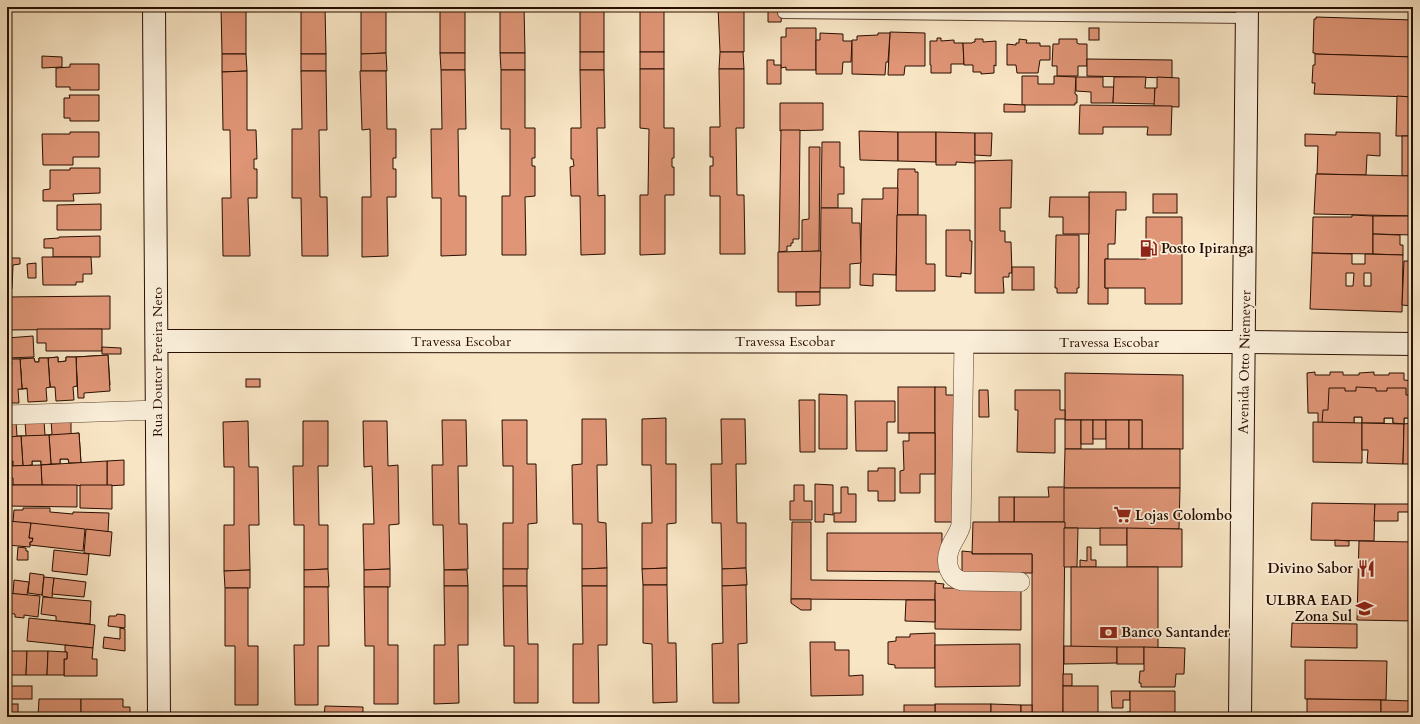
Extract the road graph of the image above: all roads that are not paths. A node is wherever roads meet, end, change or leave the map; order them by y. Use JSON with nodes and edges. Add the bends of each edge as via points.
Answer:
{"nodes":[{"id":1,"x":154,"y":7,"type":"edge"},
{"id":2,"x":1247,"y":12,"type":"edge"},
{"id":3,"x":783,"y":13,"type":"dead end"},
{"id":4,"x":156,"y":341,"type":"junction"},
{"id":5,"x":964,"y":342,"type":"junction"},
{"id":6,"x":1244,"y":342,"type":"junction"},
{"id":7,"x":1413,"y":344,"type":"edge"},
{"id":8,"x":157,"y":410,"type":"junction"},
{"id":9,"x":7,"y":415,"type":"edge"},
{"id":10,"x":1020,"y":582,"type":"dead end"},
{"id":11,"x":159,"y":717,"type":"edge"},
{"id":12,"x":1240,"y":717,"type":"edge"}],
"edges":[{"from":1,"to":4,"type":"street","name":"Rua Doutor Pereira Neto"},
{"from":2,"to":3,"type":"lane"},
{"from":2,"to":6,"type":"street","name":"Avenida Otto Niemeyer"},
{"from":4,"to":5,"type":"street","name":"Travessa Escobar"},
{"from":4,"to":8,"type":"street","name":"Rua Doutor Pereira Neto"},
{"from":5,"to":6,"type":"street","name":"Travessa Escobar"},
{"from":5,"to":10,"type":"street","via":[[961,525],[948,553],[948,566],[950,574],[962,581]]},
{"from":6,"to":7,"type":"street","name":"Travessa Escobar"},
{"from":6,"to":12,"type":"street","name":"Avenida Otto Niemeyer"},
{"from":8,"to":9,"type":"street"},
{"from":8,"to":11,"type":"street","name":"Rua Doutor Pereira Neto"}]}
